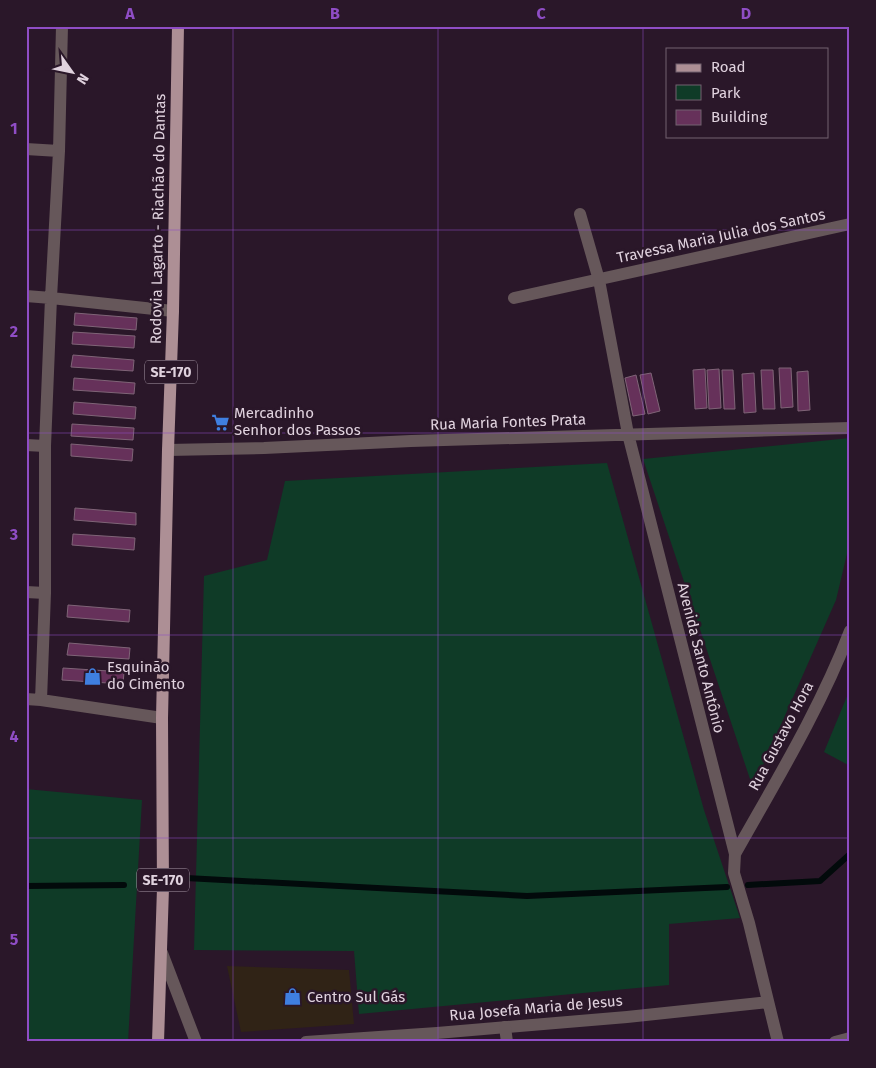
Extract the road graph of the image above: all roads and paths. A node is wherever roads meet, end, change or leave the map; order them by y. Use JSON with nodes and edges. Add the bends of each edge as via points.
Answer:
{"nodes":[{"id":1,"x":62,"y":26,"type":"edge"},
{"id":2,"x":178,"y":26,"type":"edge"},
{"id":3,"x":26,"y":150,"type":"edge"},
{"id":4,"x":59,"y":151,"type":"junction"},
{"id":5,"x":580,"y":214,"type":"dead end"},
{"id":6,"x":850,"y":224,"type":"edge"},
{"id":7,"x":599,"y":280,"type":"junction"},
{"id":8,"x":26,"y":296,"type":"edge"},
{"id":9,"x":51,"y":298,"type":"junction"},
{"id":10,"x":514,"y":298,"type":"dead end"},
{"id":11,"x":173,"y":311,"type":"junction"},
{"id":12,"x":850,"y":428,"type":"edge"},
{"id":13,"x":628,"y":434,"type":"junction"},
{"id":14,"x":26,"y":445,"type":"edge"},
{"id":15,"x":45,"y":446,"type":"junction"},
{"id":16,"x":168,"y":450,"type":"junction"},
{"id":17,"x":26,"y":592,"type":"edge"},
{"id":18,"x":45,"y":593,"type":"junction"},
{"id":19,"x":850,"y":631,"type":"edge"},
{"id":20,"x":26,"y":698,"type":"edge"},
{"id":21,"x":41,"y":700,"type":"junction"},
{"id":22,"x":162,"y":718,"type":"junction"},
{"id":23,"x":735,"y":854,"type":"junction"},
{"id":24,"x":162,"y":953,"type":"junction"},
{"id":25,"x":768,"y":1002,"type":"junction"},
{"id":26,"x":505,"y":1027,"type":"junction"},
{"id":27,"x":850,"y":1038,"type":"edge"},
{"id":28,"x":344,"y":1041,"type":"edge"},
{"id":29,"x":158,"y":1042,"type":"edge"},
{"id":30,"x":196,"y":1042,"type":"edge"},
{"id":31,"x":306,"y":1042,"type":"edge"},
{"id":32,"x":507,"y":1042,"type":"edge"},
{"id":33,"x":778,"y":1042,"type":"edge"},
{"id":34,"x":835,"y":1042,"type":"edge"}],
"edges":[{"from":1,"to":4,"type":"street"},
{"from":2,"to":11,"type":"main road","name":"Rodovia Lagarto - Riachão do Dantas","number":"SE-170"},
{"from":3,"to":4,"type":"street"},
{"from":4,"to":9,"type":"street"},
{"from":5,"to":7,"type":"street","name":"Avenida Santo Antônio"},
{"from":6,"to":7,"type":"street","name":"Travessa Maria Julia dos Santos"},
{"from":7,"to":10,"type":"street","name":"Travessa Maria Julia dos Santos"},
{"from":7,"to":13,"type":"street","name":"Avenida Santo Antônio"},
{"from":8,"to":9,"type":"street"},
{"from":9,"to":11,"type":"street"},
{"from":9,"to":15,"type":"street"},
{"from":11,"to":16,"type":"main road","name":"Rodovia Lagarto - Riachão do Dantas","number":"SE-170"},
{"from":12,"to":13,"type":"street","name":"Rua Maria Fontes Prata"},
{"from":13,"to":16,"type":"street","name":"Rua Maria Fontes Prata"},
{"from":13,"to":23,"type":"street","name":"Avenida Santo Antônio"},
{"from":14,"to":15,"type":"street"},
{"from":15,"to":18,"type":"street"},
{"from":16,"to":22,"type":"main road","name":"Rodovia Lagarto - Riachão do Dantas","number":"SE-170"},
{"from":17,"to":18,"type":"street"},
{"from":18,"to":21,"type":"street"},
{"from":19,"to":23,"type":"street","name":"Rua Gustavo Hora","via":[[804,732]]},
{"from":20,"to":21,"type":"street"},
{"from":21,"to":22,"type":"street"},
{"from":22,"to":24,"type":"main road","name":"Rodovia Lagarto - Riachão do Dantas","number":"SE-170"},
{"from":23,"to":25,"type":"street","name":"Avenida Santo Antônio","via":[[734,873]]},
{"from":24,"to":29,"type":"main road","name":"Rodovia Lagarto - Riachão do Dantas","number":"SE-170"},
{"from":24,"to":30,"type":"street"},
{"from":25,"to":26,"type":"street","name":"Rua Josefa Maria de Jesus"},
{"from":25,"to":33,"type":"street","name":"Avenida Santo Antônio"},
{"from":26,"to":28,"type":"street","name":"Rua Josefa Maria de Jesus"},
{"from":26,"to":32,"type":"street"},
{"from":27,"to":34,"type":"street"},
{"from":28,"to":31,"type":"street","name":"Rua Josefa Maria de Jesus"}]}
